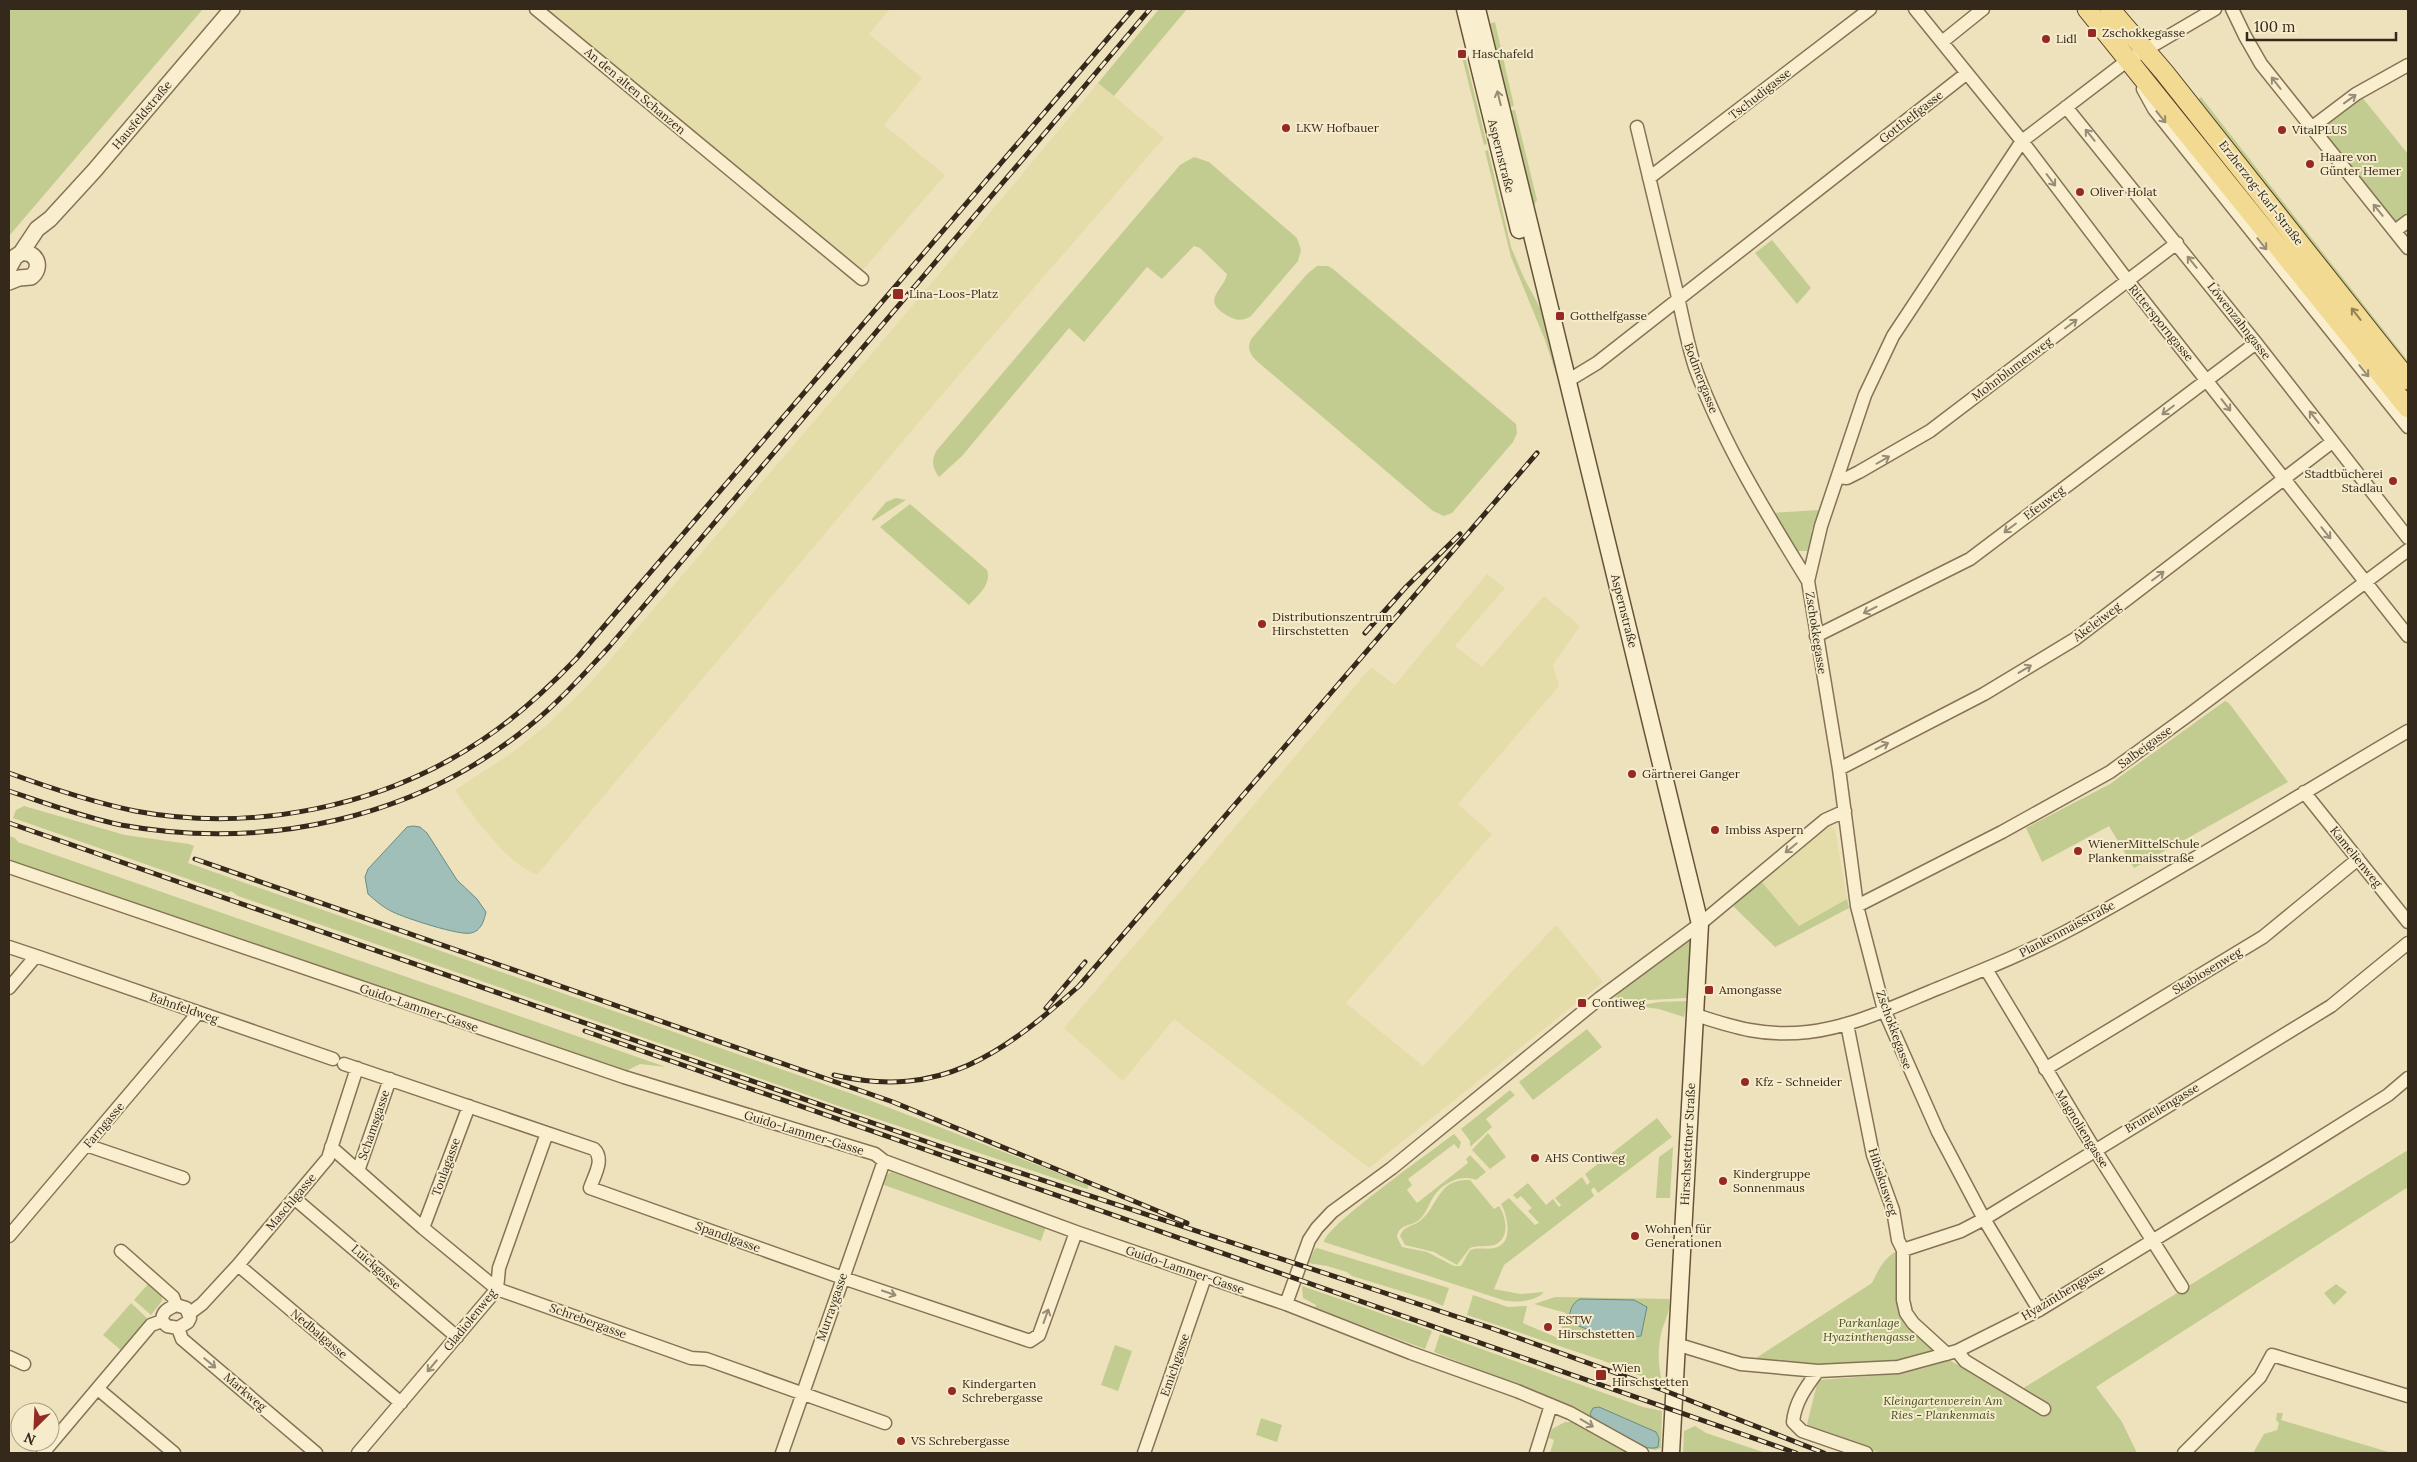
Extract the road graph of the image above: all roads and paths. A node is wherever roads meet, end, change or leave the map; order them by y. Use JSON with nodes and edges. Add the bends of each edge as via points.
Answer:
{"nodes":[{"id":1,"x":232,"y":9,"type":"edge"},
{"id":2,"x":536,"y":9,"type":"edge"},
{"id":3,"x":1465,"y":9,"type":"edge"},
{"id":4,"x":1477,"y":9,"type":"edge"},
{"id":5,"x":1870,"y":9,"type":"edge"},
{"id":6,"x":1915,"y":9,"type":"edge"},
{"id":7,"x":1983,"y":9,"type":"edge"},
{"id":8,"x":2087,"y":9,"type":"edge"},
{"id":9,"x":2110,"y":9,"type":"edge"},
{"id":10,"x":2215,"y":9,"type":"edge"},
{"id":11,"x":2232,"y":9,"type":"edge"},
{"id":12,"x":1942,"y":42,"type":"junction"},
{"id":13,"x":2145,"y":49,"type":"junction"},
{"id":14,"x":2128,"y":60,"type":"junction"},
{"id":15,"x":2408,"y":65,"type":"edge"},
{"id":16,"x":1967,"y":73,"type":"junction"},
{"id":17,"x":2066,"y":107,"type":"junction"},
{"id":18,"x":1636,"y":128,"type":"dead end"},
{"id":19,"x":2311,"y":128,"type":"junction"},
{"id":20,"x":2022,"y":141,"type":"junction"},
{"id":21,"x":1649,"y":178,"type":"junction"},
{"id":22,"x":2408,"y":220,"type":"edge"},
{"id":23,"x":2395,"y":231,"type":"junction"},
{"id":24,"x":2177,"y":243,"type":"junction"},
{"id":25,"x":2408,"y":248,"type":"edge"},
{"id":26,"x":16,"y":264,"type":"edge"},
{"id":27,"x":862,"y":279,"type":"dead end"},
{"id":28,"x":2128,"y":281,"type":"junction"},
{"id":29,"x":1547,"y":299,"type":"junction"},
{"id":30,"x":1678,"y":299,"type":"junction"},
{"id":31,"x":2256,"y":343,"type":"junction"},
{"id":32,"x":1569,"y":380,"type":"junction"},
{"id":33,"x":2207,"y":380,"type":"junction"},
{"id":34,"x":2408,"y":380,"type":"edge"},
{"id":35,"x":2408,"y":408,"type":"edge"},
{"id":36,"x":2408,"y":427,"type":"edge"},
{"id":37,"x":2332,"y":442,"type":"junction"},
{"id":38,"x":1838,"y":477,"type":"junction"},
{"id":39,"x":2284,"y":480,"type":"junction"},
{"id":40,"x":2408,"y":538,"type":"edge"},
{"id":41,"x":2408,"y":550,"type":"edge"},
{"id":42,"x":1808,"y":581,"type":"junction"},
{"id":43,"x":2366,"y":582,"type":"junction"},
{"id":44,"x":1816,"y":636,"type":"junction"},
{"id":45,"x":2408,"y":636,"type":"edge"},
{"id":46,"x":2408,"y":731,"type":"edge"},
{"id":47,"x":1839,"y":769,"type":"junction"},
{"id":48,"x":2304,"y":792,"type":"junction"},
{"id":49,"x":1844,"y":811,"type":"junction"},
{"id":50,"x":2358,"y":859,"type":"junction"},
{"id":51,"x":9,"y":867,"type":"edge"},
{"id":52,"x":1857,"y":906,"type":"junction"},
{"id":53,"x":2408,"y":922,"type":"edge"},
{"id":54,"x":1700,"y":924,"type":"junction"},
{"id":55,"x":2408,"y":943,"type":"edge"},
{"id":56,"x":9,"y":947,"type":"edge"},
{"id":57,"x":36,"y":956,"type":"junction"},
{"id":58,"x":1986,"y":969,"type":"junction"},
{"id":59,"x":9,"y":988,"type":"edge"},
{"id":60,"x":1884,"y":1010,"type":"junction"},
{"id":61,"x":198,"y":1013,"type":"junction"},
{"id":62,"x":1696,"y":1015,"type":"junction"},
{"id":63,"x":1847,"y":1024,"type":"junction"},
{"id":64,"x":357,"y":1068,"type":"junction"},
{"id":65,"x":2045,"y":1069,"type":"junction"},
{"id":66,"x":2408,"y":1078,"type":"edge"},
{"id":67,"x":390,"y":1079,"type":"junction"},
{"id":68,"x":469,"y":1106,"type":"junction"},
{"id":69,"x":547,"y":1133,"type":"junction"},
{"id":70,"x":86,"y":1145,"type":"junction"},
{"id":71,"x":331,"y":1147,"type":"junction"},
{"id":72,"x":2095,"y":1150,"type":"junction"},
{"id":73,"x":884,"y":1161,"type":"junction"},
{"id":74,"x":358,"y":1171,"type":"junction"},
{"id":75,"x":183,"y":1178,"type":"dead end"},
{"id":76,"x":294,"y":1198,"type":"junction"},
{"id":77,"x":1984,"y":1219,"type":"junction"},
{"id":78,"x":423,"y":1228,"type":"junction"},
{"id":79,"x":1076,"y":1232,"type":"junction"},
{"id":80,"x":9,"y":1236,"type":"edge"},
{"id":81,"x":2152,"y":1239,"type":"junction"},
{"id":82,"x":1903,"y":1250,"type":"junction"},
{"id":83,"x":122,"y":1251,"type":"dead end"},
{"id":84,"x":238,"y":1265,"type":"junction"},
{"id":85,"x":1205,"y":1277,"type":"junction"},
{"id":86,"x":843,"y":1278,"type":"junction"},
{"id":87,"x":2182,"y":1287,"type":"dead end"},
{"id":88,"x":497,"y":1289,"type":"junction"},
{"id":89,"x":1286,"y":1304,"type":"junction"},
{"id":90,"x":176,"y":1305,"type":"junction"},
{"id":91,"x":2039,"y":1310,"type":"junction"},
{"id":92,"x":190,"y":1314,"type":"junction"},
{"id":93,"x":162,"y":1321,"type":"junction"},
{"id":94,"x":178,"y":1328,"type":"junction"},
{"id":95,"x":457,"y":1337,"type":"junction"},
{"id":96,"x":1676,"y":1344,"type":"junction"},
{"id":97,"x":1952,"y":1352,"type":"junction"},
{"id":98,"x":9,"y":1357,"type":"edge"},
{"id":99,"x":24,"y":1364,"type":"dead end"},
{"id":100,"x":1818,"y":1371,"type":"junction"},
{"id":101,"x":98,"y":1389,"type":"junction"},
{"id":102,"x":802,"y":1393,"type":"junction"},
{"id":103,"x":2408,"y":1396,"type":"edge"},
{"id":104,"x":401,"y":1403,"type":"junction"},
{"id":105,"x":1551,"y":1405,"type":"junction"},
{"id":106,"x":2044,"y":1408,"type":"dead end"},
{"id":107,"x":885,"y":1423,"type":"dead end"},
{"id":108,"x":43,"y":1453,"type":"edge"},
{"id":109,"x":174,"y":1453,"type":"edge"},
{"id":110,"x":316,"y":1453,"type":"edge"},
{"id":111,"x":358,"y":1453,"type":"edge"},
{"id":112,"x":782,"y":1453,"type":"edge"},
{"id":113,"x":1144,"y":1453,"type":"edge"},
{"id":114,"x":1536,"y":1453,"type":"edge"},
{"id":115,"x":1642,"y":1453,"type":"edge"},
{"id":116,"x":1671,"y":1453,"type":"edge"},
{"id":117,"x":1866,"y":1453,"type":"edge"},
{"id":118,"x":2184,"y":1453,"type":"edge"}],
"edges":[{"from":1,"to":26,"type":"street","name":"Hausfeldstraße","via":[[94,171],[37,229]]},
{"from":2,"to":27,"type":"street","name":"An den alten Schanzen"},
{"from":3,"to":29,"type":"main road","name":"Aspernstraße","via":[[1525,255]]},
{"from":29,"to":4,"type":"main road","name":"Aspernstraße","one_way":true},
{"from":5,"to":21,"type":"street","name":"Tschudigasse"},
{"from":6,"to":12,"type":"street","name":"Rittersporngasse"},
{"from":7,"to":12,"type":"street"},
{"from":8,"to":14,"type":"main road","name":"Erzherzog-Karl-Straße"},
{"from":9,"to":13,"type":"main road","name":"Erzherzog-Karl-Straße"},
{"from":10,"to":13,"type":"street","name":"Zschokkegasse"},
{"from":19,"to":11,"type":"street","one_way":true,"via":[[2262,64]]},
{"from":12,"to":16,"type":"street","name":"Rittersporngasse"},
{"from":13,"to":14,"type":"street","name":"Zschokkegasse"},
{"from":34,"to":13,"type":"main road","name":"Erzherzog-Karl-Straße","one_way":true},
{"from":14,"to":17,"type":"street","name":"Zschokkegasse"},
{"from":14,"to":35,"type":"main road","name":"Erzherzog-Karl-Straße"},
{"from":14,"to":36,"type":"street","name":"Erzherzog-Karl-Straße","one_way":true,"via":[[2154,109]]},
{"from":19,"to":15,"type":"street","one_way":true,"via":[[2356,94]]},
{"from":16,"to":20,"type":"street","name":"Rittersporngasse"},
{"from":16,"to":30,"type":"street","name":"Gotthelfgasse"},
{"from":17,"to":20,"type":"street","name":"Zschokkegasse"},
{"from":24,"to":17,"type":"street","name":"Löwenzahngasse","one_way":true},
{"from":18,"to":21,"type":"street","name":"Bodmergasse"},
{"from":23,"to":19,"type":"street","one_way":true},
{"from":20,"to":28,"type":"street","name":"Rittersporngasse","one_way":true},
{"from":20,"to":38,"type":"street","name":"Zschokkegasse","via":[[1894,336],[1865,394]]},
{"from":21,"to":30,"type":"street","name":"Bodmergasse"},
{"from":22,"to":23,"type":"street"},
{"from":23,"to":25,"type":"street"},
{"from":24,"to":28,"type":"street","name":"Mohnblumenweg"},
{"from":31,"to":24,"type":"street","name":"Löwenzahngasse","one_way":true},
{"from":28,"to":33,"type":"street","name":"Rittersporngasse"},
{"from":38,"to":28,"type":"street","name":"Mohnblumenweg","one_way":true,"via":[[1847,478],[1930,431]]},
{"from":29,"to":32,"type":"main road","name":"Aspernstraße"},
{"from":30,"to":32,"type":"street","name":"Gotthelfgasse","via":[[1597,363]]},
{"from":30,"to":42,"type":"street","name":"Bodmergasse","via":[[1696,371],[1730,448]]},
{"from":31,"to":33,"type":"street","name":"Efeuweg"},
{"from":37,"to":31,"type":"street","name":"Löwenzahngasse","one_way":true},
{"from":32,"to":54,"type":"main road","name":"Aspernstraße"},
{"from":33,"to":39,"type":"street","name":"Rittersporngasse","one_way":true},
{"from":33,"to":44,"type":"street","name":"Efeuweg","one_way":true,"via":[[1970,559]]},
{"from":37,"to":39,"type":"street","name":"Akeleiweg"},
{"from":37,"to":40,"type":"street","name":"Löwenzahngasse"},
{"from":38,"to":42,"type":"street","name":"Zschokkegasse","via":[[1821,526]]},
{"from":39,"to":43,"type":"street","name":"Rittersporngasse","one_way":true},
{"from":47,"to":39,"type":"street","name":"Akeleiweg","one_way":true,"via":[[1984,694],[2075,639]]},
{"from":41,"to":43,"type":"street","name":"Salbeigasse"},
{"from":42,"to":44,"type":"street","name":"Zschokkegasse"},
{"from":43,"to":45,"type":"street","name":"Rittersporngasse"},
{"from":43,"to":52,"type":"street","name":"Salbeigasse","via":[[2110,772]]},
{"from":44,"to":47,"type":"street","name":"Zschokkegasse"},
{"from":46,"to":48,"type":"street","name":"Plankenmaisstraße"},
{"from":47,"to":49,"type":"street","name":"Zschokkegasse"},
{"from":48,"to":50,"type":"street","name":"Kamelienweg"},
{"from":48,"to":58,"type":"street","name":"Plankenmaisstraße","via":[[2068,931]]},
{"from":49,"to":52,"type":"street","name":"Zschokkegasse"},
{"from":49,"to":54,"type":"street","one_way":true,"via":[[1825,820]]},
{"from":50,"to":53,"type":"street","name":"Kamelienweg"},
{"from":50,"to":65,"type":"street","name":"Skabiosenweg","via":[[2263,937]]},
{"from":51,"to":73,"type":"street","name":"Guido-Lammer-Gasse","via":[[605,1070],[875,1154]]},
{"from":52,"to":60,"type":"street","name":"Zschokkegasse"},
{"from":54,"to":62,"type":"main road","name":"Hirschstettner Straße"},
{"from":54,"to":89,"type":"street","via":[[1600,998],[1328,1216],[1307,1244]]},
{"from":55,"to":72,"type":"street","name":"Brunellengasse","via":[[2331,1006]]},
{"from":56,"to":57,"type":"street","name":"Bahnfeldweg"},
{"from":57,"to":59,"type":"street"},
{"from":57,"to":61,"type":"street","name":"Bahnfeldweg"},
{"from":58,"to":60,"type":"street","name":"Plankenmaisstraße"},
{"from":58,"to":65,"type":"street","name":"Magnoliengasse"},
{"from":60,"to":63,"type":"street","name":"Plankenmaisstraße"},
{"from":60,"to":77,"type":"street","name":"Zschokkegasse","via":[[1918,1090]]},
{"from":61,"to":64,"type":"street","name":"Bahnfeldweg"},
{"from":61,"to":70,"type":"street","name":"Farngasse"},
{"from":62,"to":63,"type":"street","name":"Plankenmaisstraße","via":[[1740,1030],[1770,1033],[1808,1032]]},
{"from":62,"to":96,"type":"main road","name":"Hirschstettner Straße"},
{"from":63,"to":82,"type":"street","name":"Hibiskusweg","via":[[1872,1155],[1893,1210]]},
{"from":64,"to":67,"type":"street","name":"Spandlgasse"},
{"from":64,"to":71,"type":"street","name":"Maschlgasse"},
{"from":65,"to":72,"type":"street","name":"Magnoliengasse"},
{"from":66,"to":81,"type":"street","name":"Hyazinthengasse","via":[[2388,1095],[2284,1161]]},
{"from":67,"to":68,"type":"street","name":"Spandlgasse"},
{"from":67,"to":74,"type":"street","name":"Schamsgasse"},
{"from":68,"to":69,"type":"street","name":"Spandlgasse"},
{"from":68,"to":78,"type":"street","name":"Toulagasse"},
{"from":69,"to":86,"type":"street","name":"Spandlgasse","via":[[597,1150],[600,1160],[590,1188]]},
{"from":69,"to":88,"type":"street","name":"Gladiolenweg","via":[[499,1268]]},
{"from":70,"to":75,"type":"street"},
{"from":70,"to":80,"type":"street","name":"Farngasse"},
{"from":71,"to":74,"type":"street","name":"Schrebergasse"},
{"from":71,"to":76,"type":"street","name":"Maschlgasse","via":[[328,1158]]},
{"from":72,"to":77,"type":"street","name":"Brunellengasse"},
{"from":72,"to":81,"type":"street","name":"Magnoliengasse"},
{"from":73,"to":79,"type":"street","name":"Guido-Lammer-Gasse"},
{"from":73,"to":86,"type":"street","name":"Murraygasse"},
{"from":74,"to":78,"type":"street","name":"Schrebergasse"},
{"from":76,"to":84,"type":"street","name":"Maschlgasse"},
{"from":76,"to":95,"type":"street","name":"Luickgasse"},
{"from":77,"to":82,"type":"street","name":"Brunellengasse","via":[[1961,1231]]},
{"from":77,"to":91,"type":"street","name":"Zschokkegasse"},
{"from":78,"to":88,"type":"street","name":"Schrebergasse"},
{"from":79,"to":85,"type":"street","name":"Guido-Lammer-Gasse"},
{"from":86,"to":79,"type":"street","name":"Spandlgasse","one_way":true,"via":[[1030,1341],[1039,1335]]},
{"from":81,"to":87,"type":"street","name":"Magnoliengasse"},
{"from":81,"to":91,"type":"street","name":"Hyazinthengasse"},
{"from":82,"to":97,"type":"street","name":"Hibiskusweg","via":[[1906,1313],[1913,1323]]},
{"from":83,"to":90,"type":"street","via":[[173,1297]]},
{"from":84,"to":92,"type":"street","name":"Maschlgasse"},
{"from":84,"to":104,"type":"street","name":"Nedbalgasse"},
{"from":85,"to":89,"type":"street","name":"Guido-Lammer-Gasse"},
{"from":85,"to":113,"type":"street","name":"Emichgasse"},
{"from":86,"to":102,"type":"street","name":"Murraygasse"},
{"from":88,"to":95,"type":"street","name":"Gladiolenweg"},
{"from":88,"to":102,"type":"street","name":"Schrebergasse"},
{"from":89,"to":105,"type":"street","name":"Guido-Lammer-Gasse"},
{"from":90,"to":92,"type":"street","via":[[186,1308]]},
{"from":90,"to":93,"type":"street","via":[[166,1310]]},
{"from":91,"to":97,"type":"street","name":"Hyazinthengasse"},
{"from":92,"to":94,"type":"street","via":[[188,1322]]},
{"from":93,"to":94,"type":"street","via":[[167,1326]]},
{"from":93,"to":101,"type":"street","via":[[151,1325]]},
{"from":94,"to":110,"type":"street","name":"Markweg","one_way":true,"via":[[182,1339]]},
{"from":95,"to":104,"type":"street","name":"Gladiolenweg","one_way":true},
{"from":96,"to":100,"type":"street","name":"Hyazinthengasse","via":[[1741,1364]]},
{"from":96,"to":116,"type":"main road","name":"Hirschstettner Straße"},
{"from":97,"to":100,"type":"street","name":"Hyazinthengasse","via":[[1898,1367]]},
{"from":97,"to":106,"type":"street","name":"Hibiskusweg"},
{"from":98,"to":99,"type":"street"},
{"from":100,"to":117,"type":"street","via":[[1798,1402],[1793,1422],[1802,1431]]},
{"from":101,"to":108,"type":"street"},
{"from":101,"to":109,"type":"street"},
{"from":102,"to":107,"type":"street","name":"Schrebergasse"},
{"from":102,"to":112,"type":"street","name":"Murraygasse"},
{"from":103,"to":118,"type":"street","via":[[2272,1356],[2260,1377]]},
{"from":104,"to":111,"type":"street","name":"Gladiolenweg"},
{"from":105,"to":114,"type":"street"},
{"from":105,"to":115,"type":"street","name":"Guido-Lammer-Gasse","one_way":true}]}
